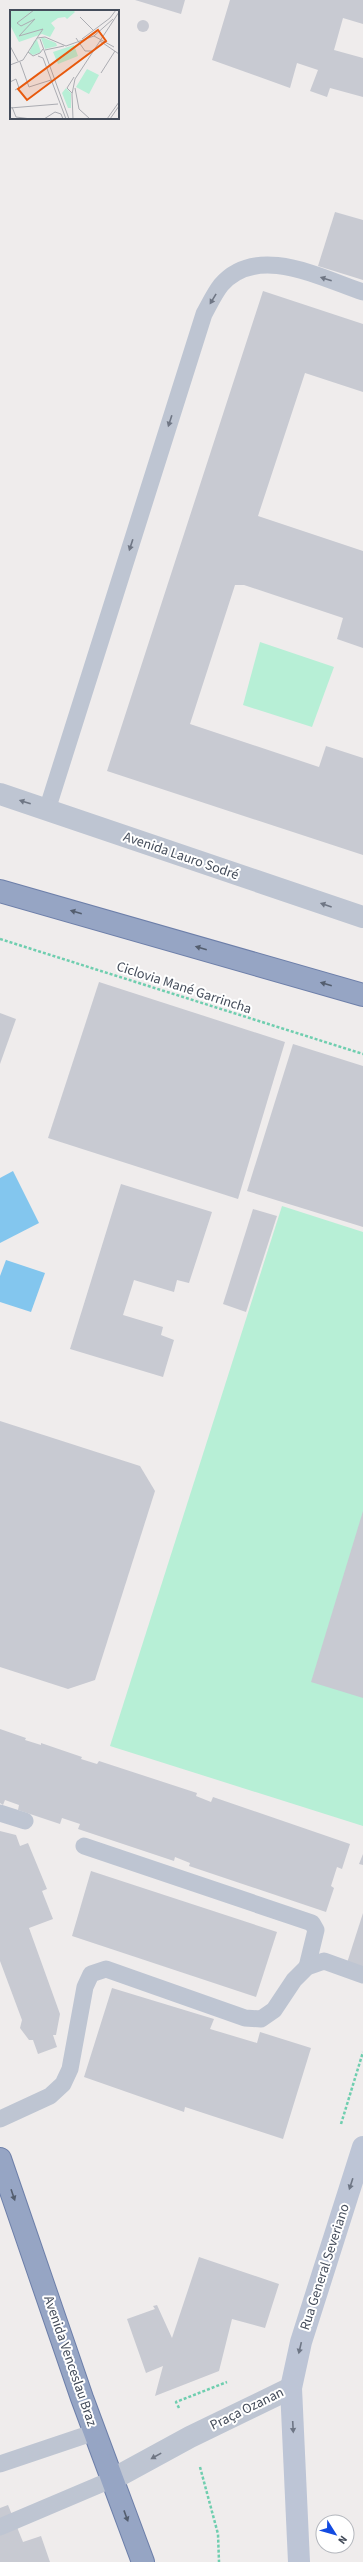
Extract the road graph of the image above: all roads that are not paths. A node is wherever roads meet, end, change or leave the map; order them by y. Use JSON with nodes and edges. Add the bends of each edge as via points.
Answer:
{"nodes":[{"id":1,"x":363,"y":292,"type":"edge"},
{"id":2,"x":0,"y":794,"type":"edge"},
{"id":3,"x":47,"y":810,"type":"junction"},
{"id":4,"x":0,"y":891,"type":"edge"},
{"id":5,"x":363,"y":917,"type":"edge"},
{"id":6,"x":363,"y":995,"type":"edge"},
{"id":7,"x":0,"y":1813,"type":"edge"},
{"id":8,"x":24,"y":1821,"type":"dead end"},
{"id":9,"x":84,"y":1846,"type":"dead end"},
{"id":10,"x":307,"y":1967,"type":"junction"},
{"id":11,"x":363,"y":1975,"type":"edge"},
{"id":12,"x":0,"y":2119,"type":"edge"},
{"id":13,"x":363,"y":2147,"type":"edge"},
{"id":14,"x":0,"y":2158,"type":"edge"},
{"id":15,"x":291,"y":2388,"type":"junction"},
{"id":16,"x":95,"y":2432,"type":"junction"},
{"id":17,"x":0,"y":2464,"type":"edge"},
{"id":18,"x":113,"y":2479,"type":"junction"},
{"id":19,"x":0,"y":2527,"type":"edge"},
{"id":20,"x":142,"y":2562,"type":"edge"},
{"id":21,"x":299,"y":2562,"type":"edge"}],
"edges":[{"from":1,"to":3,"type":"lane","one_way":true,"via":[[277,263],[247,266],[221,285],[204,314]]},
{"from":3,"to":2,"type":"street","name":"Avenida Lauro Sodré","one_way":true},
{"from":5,"to":3,"type":"street","name":"Avenida Lauro Sodré","one_way":true},
{"from":6,"to":4,"type":"highway","one_way":true},
{"from":7,"to":8,"type":"lane"},
{"from":9,"to":10,"type":"lane","via":[[312,1924],[316,1930]]},
{"from":10,"to":11,"type":"lane","via":[[324,1961]]},
{"from":10,"to":12,"type":"lane","via":[[294,1980],[274,2010],[261,2019],[245,2018],[106,1969],[91,1974],[85,1987],[70,2069],[65,2081],[50,2096]]},
{"from":13,"to":15,"type":"main road","name":"Rua General Severiano","one_way":true,"via":[[301,2342]]},
{"from":14,"to":16,"type":"highway","name":"Avenida Venceslau Braz","one_way":true},
{"from":15,"to":18,"type":"street","name":"Praça Ozanan","one_way":true},
{"from":15,"to":21,"type":"main road","name":"Praça Ozanan","one_way":true},
{"from":16,"to":17,"type":"lane"},
{"from":16,"to":18,"type":"highway","name":"Avenida Venceslau Braz"},
{"from":18,"to":19,"type":"lane"},
{"from":18,"to":20,"type":"highway","name":"Avenida Venceslau Braz","one_way":true}]}
